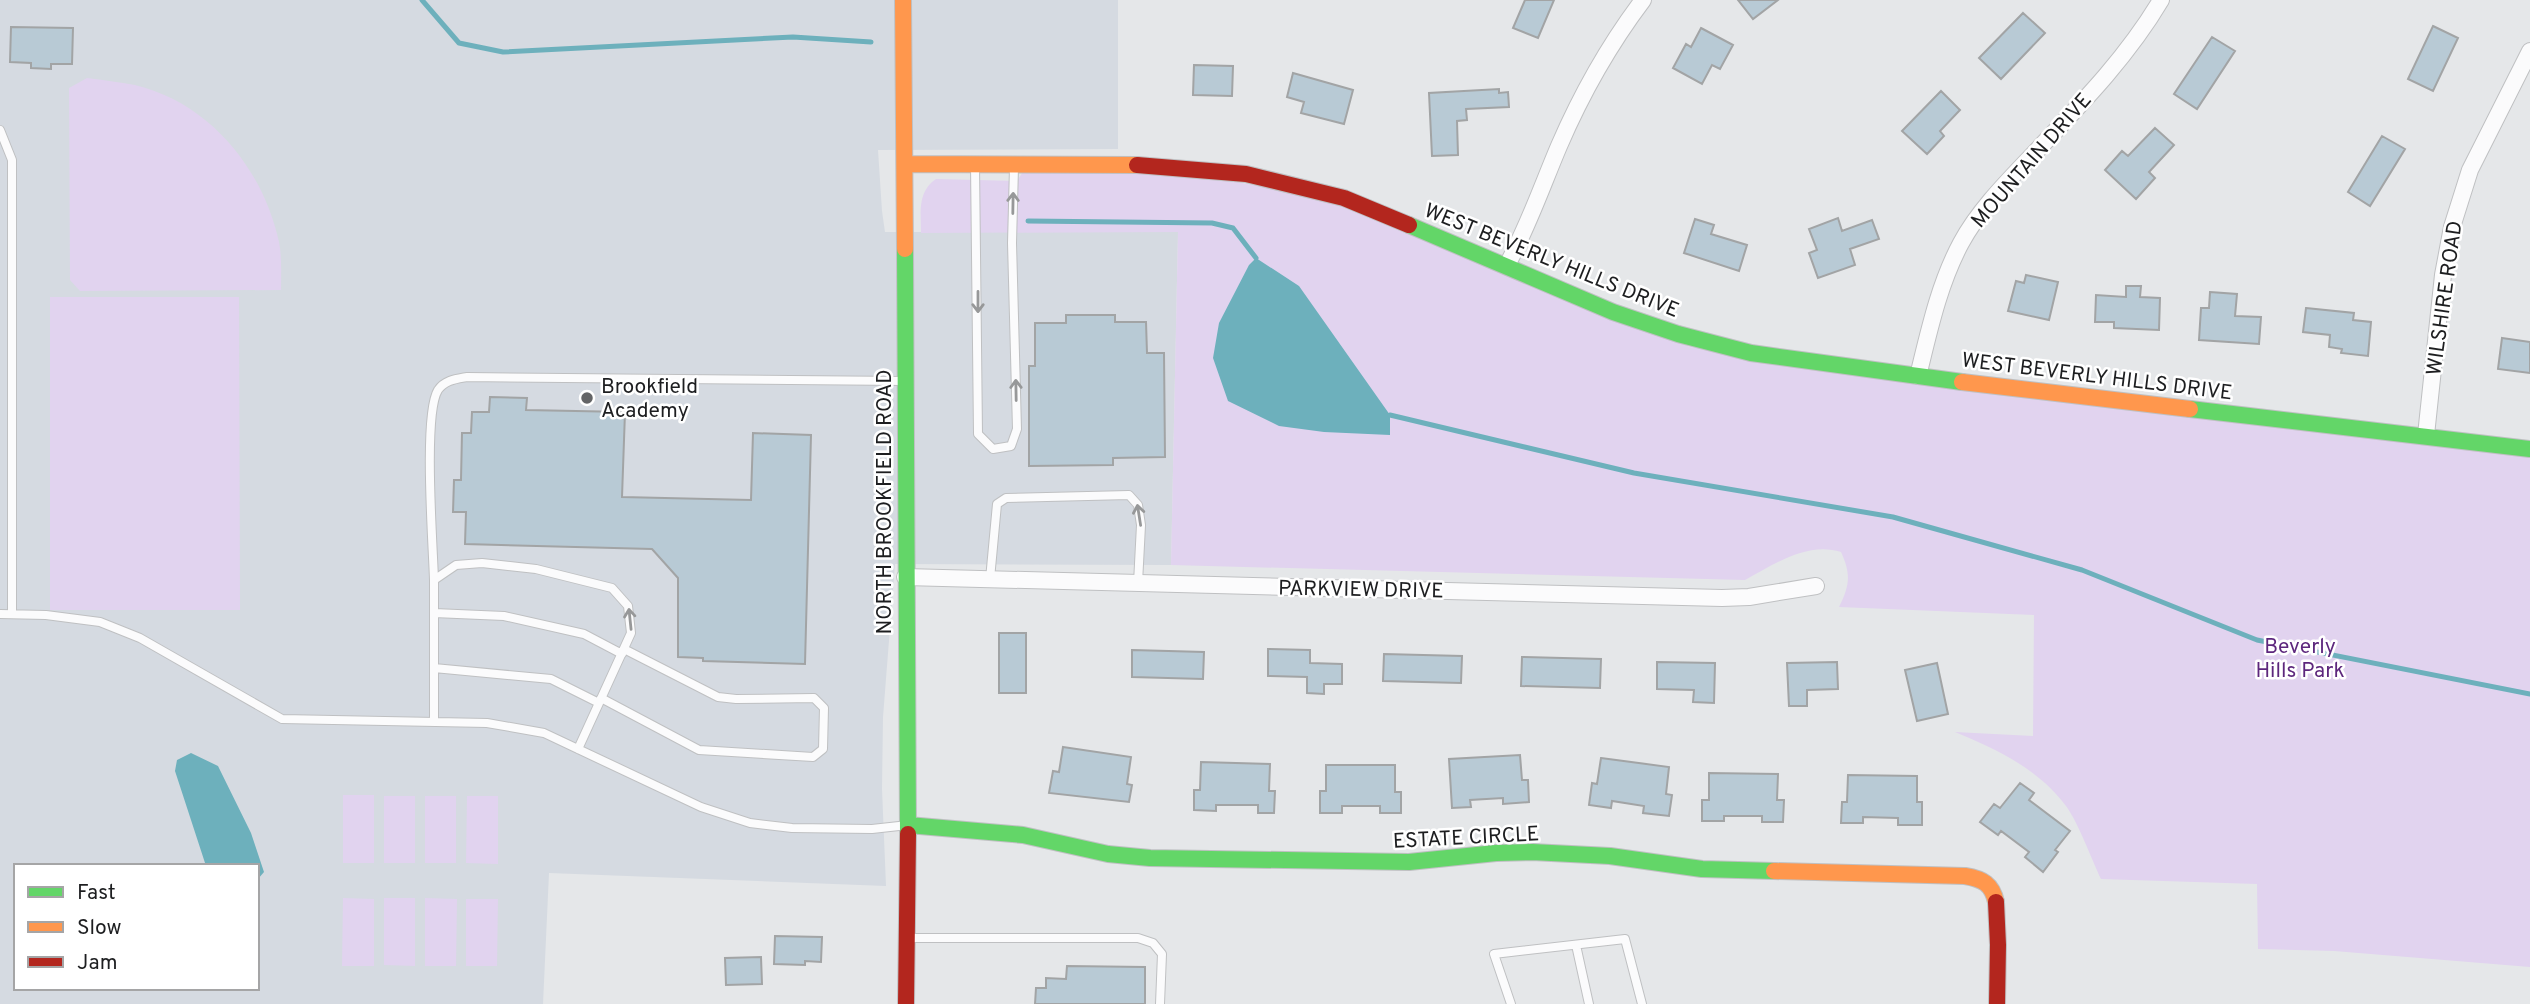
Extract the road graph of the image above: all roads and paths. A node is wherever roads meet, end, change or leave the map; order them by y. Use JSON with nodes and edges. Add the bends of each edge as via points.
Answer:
{"nodes":[{"id":1,"x":903,"y":0,"type":"edge"},
{"id":2,"x":1643,"y":0,"type":"edge"},
{"id":3,"x":2161,"y":0,"type":"edge"},
{"id":4,"x":2530,"y":51,"type":"edge"},
{"id":5,"x":0,"y":130,"type":"edge"},
{"id":6,"x":905,"y":164,"type":"junction"},
{"id":7,"x":975,"y":164,"type":"junction"},
{"id":8,"x":1014,"y":164,"type":"junction"},
{"id":9,"x":1507,"y":265,"type":"junction"},
{"id":10,"x":1918,"y":376,"type":"junction"},
{"id":11,"x":904,"y":381,"type":"junction"},
{"id":12,"x":2426,"y":435,"type":"junction"},
{"id":13,"x":2524,"y":448,"type":"edge"},
{"id":14,"x":905,"y":578,"type":"junction"},
{"id":15,"x":434,"y":580,"type":"junction"},
{"id":16,"x":990,"y":580,"type":"junction"},
{"id":17,"x":1138,"y":583,"type":"junction"},
{"id":18,"x":1816,"y":586,"type":"dead end"},
{"id":19,"x":434,"y":613,"type":"junction"},
{"id":20,"x":0,"y":614,"type":"edge"},
{"id":21,"x":12,"y":614,"type":"junction"},
{"id":22,"x":623,"y":652,"type":"junction"},
{"id":23,"x":434,"y":668,"type":"junction"},
{"id":24,"x":600,"y":700,"type":"junction"},
{"id":25,"x":434,"y":722,"type":"junction"},
{"id":26,"x":578,"y":749,"type":"junction"},
{"id":27,"x":908,"y":825,"type":"junction"},
{"id":28,"x":906,"y":938,"type":"junction"},
{"id":29,"x":1576,"y":945,"type":"junction"},
{"id":30,"x":906,"y":1004,"type":"edge"},
{"id":31,"x":1160,"y":1004,"type":"edge"},
{"id":32,"x":1511,"y":1004,"type":"edge"},
{"id":33,"x":1589,"y":1004,"type":"edge"},
{"id":34,"x":1642,"y":1004,"type":"edge"},
{"id":35,"x":1997,"y":1004,"type":"edge"}],
"edges":[{"from":1,"to":6,"type":"street","name":"NORTH BROOKFIELD ROAD"},
{"from":2,"to":9,"type":"street","via":[[1590,82]]},
{"from":3,"to":10,"type":"street","name":"MOUNTAIN DRIVE","via":[[2129,48],[2009,180],[1966,235],[1943,286]]},
{"from":4,"to":12,"type":"street","name":"WILSHIRE ROAD","via":[[2470,170],[2452,227]]},
{"from":5,"to":21,"type":"lane","via":[[12,160]]},
{"from":6,"to":7,"type":"street","name":"WEST BEVERLY HILLS DRIVE"},
{"from":6,"to":11,"type":"street","name":"NORTH BROOKFIELD ROAD"},
{"from":7,"to":8,"type":"street","name":"WEST BEVERLY HILLS DRIVE"},
{"from":7,"to":8,"type":"lane","one_way":true,"via":[[978,435],[993,449],[1011,446],[1017,429]]},
{"from":8,"to":9,"type":"street","name":"WEST BEVERLY HILLS DRIVE","via":[[1153,165],[1246,174],[1344,198]]},
{"from":9,"to":10,"type":"street","name":"WEST BEVERLY HILLS DRIVE","via":[[1613,312],[1716,345]]},
{"from":10,"to":12,"type":"street","name":"WEST BEVERLY HILLS DRIVE"},
{"from":11,"to":14,"type":"street","name":"NORTH BROOKFIELD ROAD"},
{"from":11,"to":15,"type":"lane","via":[[450,380],[438,390],[430,425]]},
{"from":12,"to":13,"type":"street","name":"WEST BEVERLY HILLS DRIVE"},
{"from":14,"to":16,"type":"street","name":"PARKVIEW DRIVE"},
{"from":14,"to":27,"type":"street","name":"NORTH BROOKFIELD ROAD"},
{"from":15,"to":19,"type":"lane"},
{"from":22,"to":15,"type":"lane","one_way":true,"via":[[631,633],[628,606],[612,588],[536,569],[482,563],[456,565]]},
{"from":16,"to":17,"type":"street","name":"PARKVIEW DRIVE"},
{"from":17,"to":16,"type":"lane","one_way":true,"via":[[1141,525],[1138,505],[1129,495],[1006,498],[997,504]]},
{"from":17,"to":18,"type":"street","name":"PARKVIEW DRIVE","via":[[1722,598]]},
{"from":19,"to":22,"type":"lane","via":[[504,616],[584,634]]},
{"from":19,"to":23,"type":"lane"},
{"from":20,"to":21,"type":"lane"},
{"from":21,"to":25,"type":"lane","via":[[100,622],[139,638],[282,719]]},
{"from":22,"to":24,"type":"lane"},
{"from":22,"to":24,"type":"lane","via":[[718,697],[814,698],[824,708],[823,749],[813,757],[699,750]]},
{"from":23,"to":24,"type":"lane","via":[[551,679]]},
{"from":23,"to":25,"type":"lane"},
{"from":24,"to":26,"type":"lane"},
{"from":25,"to":26,"type":"lane","via":[[486,723],[544,733]]},
{"from":26,"to":27,"type":"lane","via":[[701,807],[750,823],[859,829]]},
{"from":27,"to":28,"type":"street","name":"NORTH BROOKFIELD ROAD"},
{"from":27,"to":35,"type":"street","name":"ESTATE CIRCLE","via":[[1023,835],[1108,854],[1150,858],[1409,862],[1532,852],[1610,856],[1702,869],[1965,876],[1983,879],[1993,890]]},
{"from":28,"to":30,"type":"street","name":"NORTH BROOKFIELD ROAD"},
{"from":28,"to":31,"type":"lane","via":[[1138,938],[1153,943],[1162,954]]},
{"from":29,"to":32,"type":"lane","via":[[1494,954]]},
{"from":29,"to":33,"type":"lane"},
{"from":29,"to":34,"type":"lane","via":[[1625,939]]}]}
